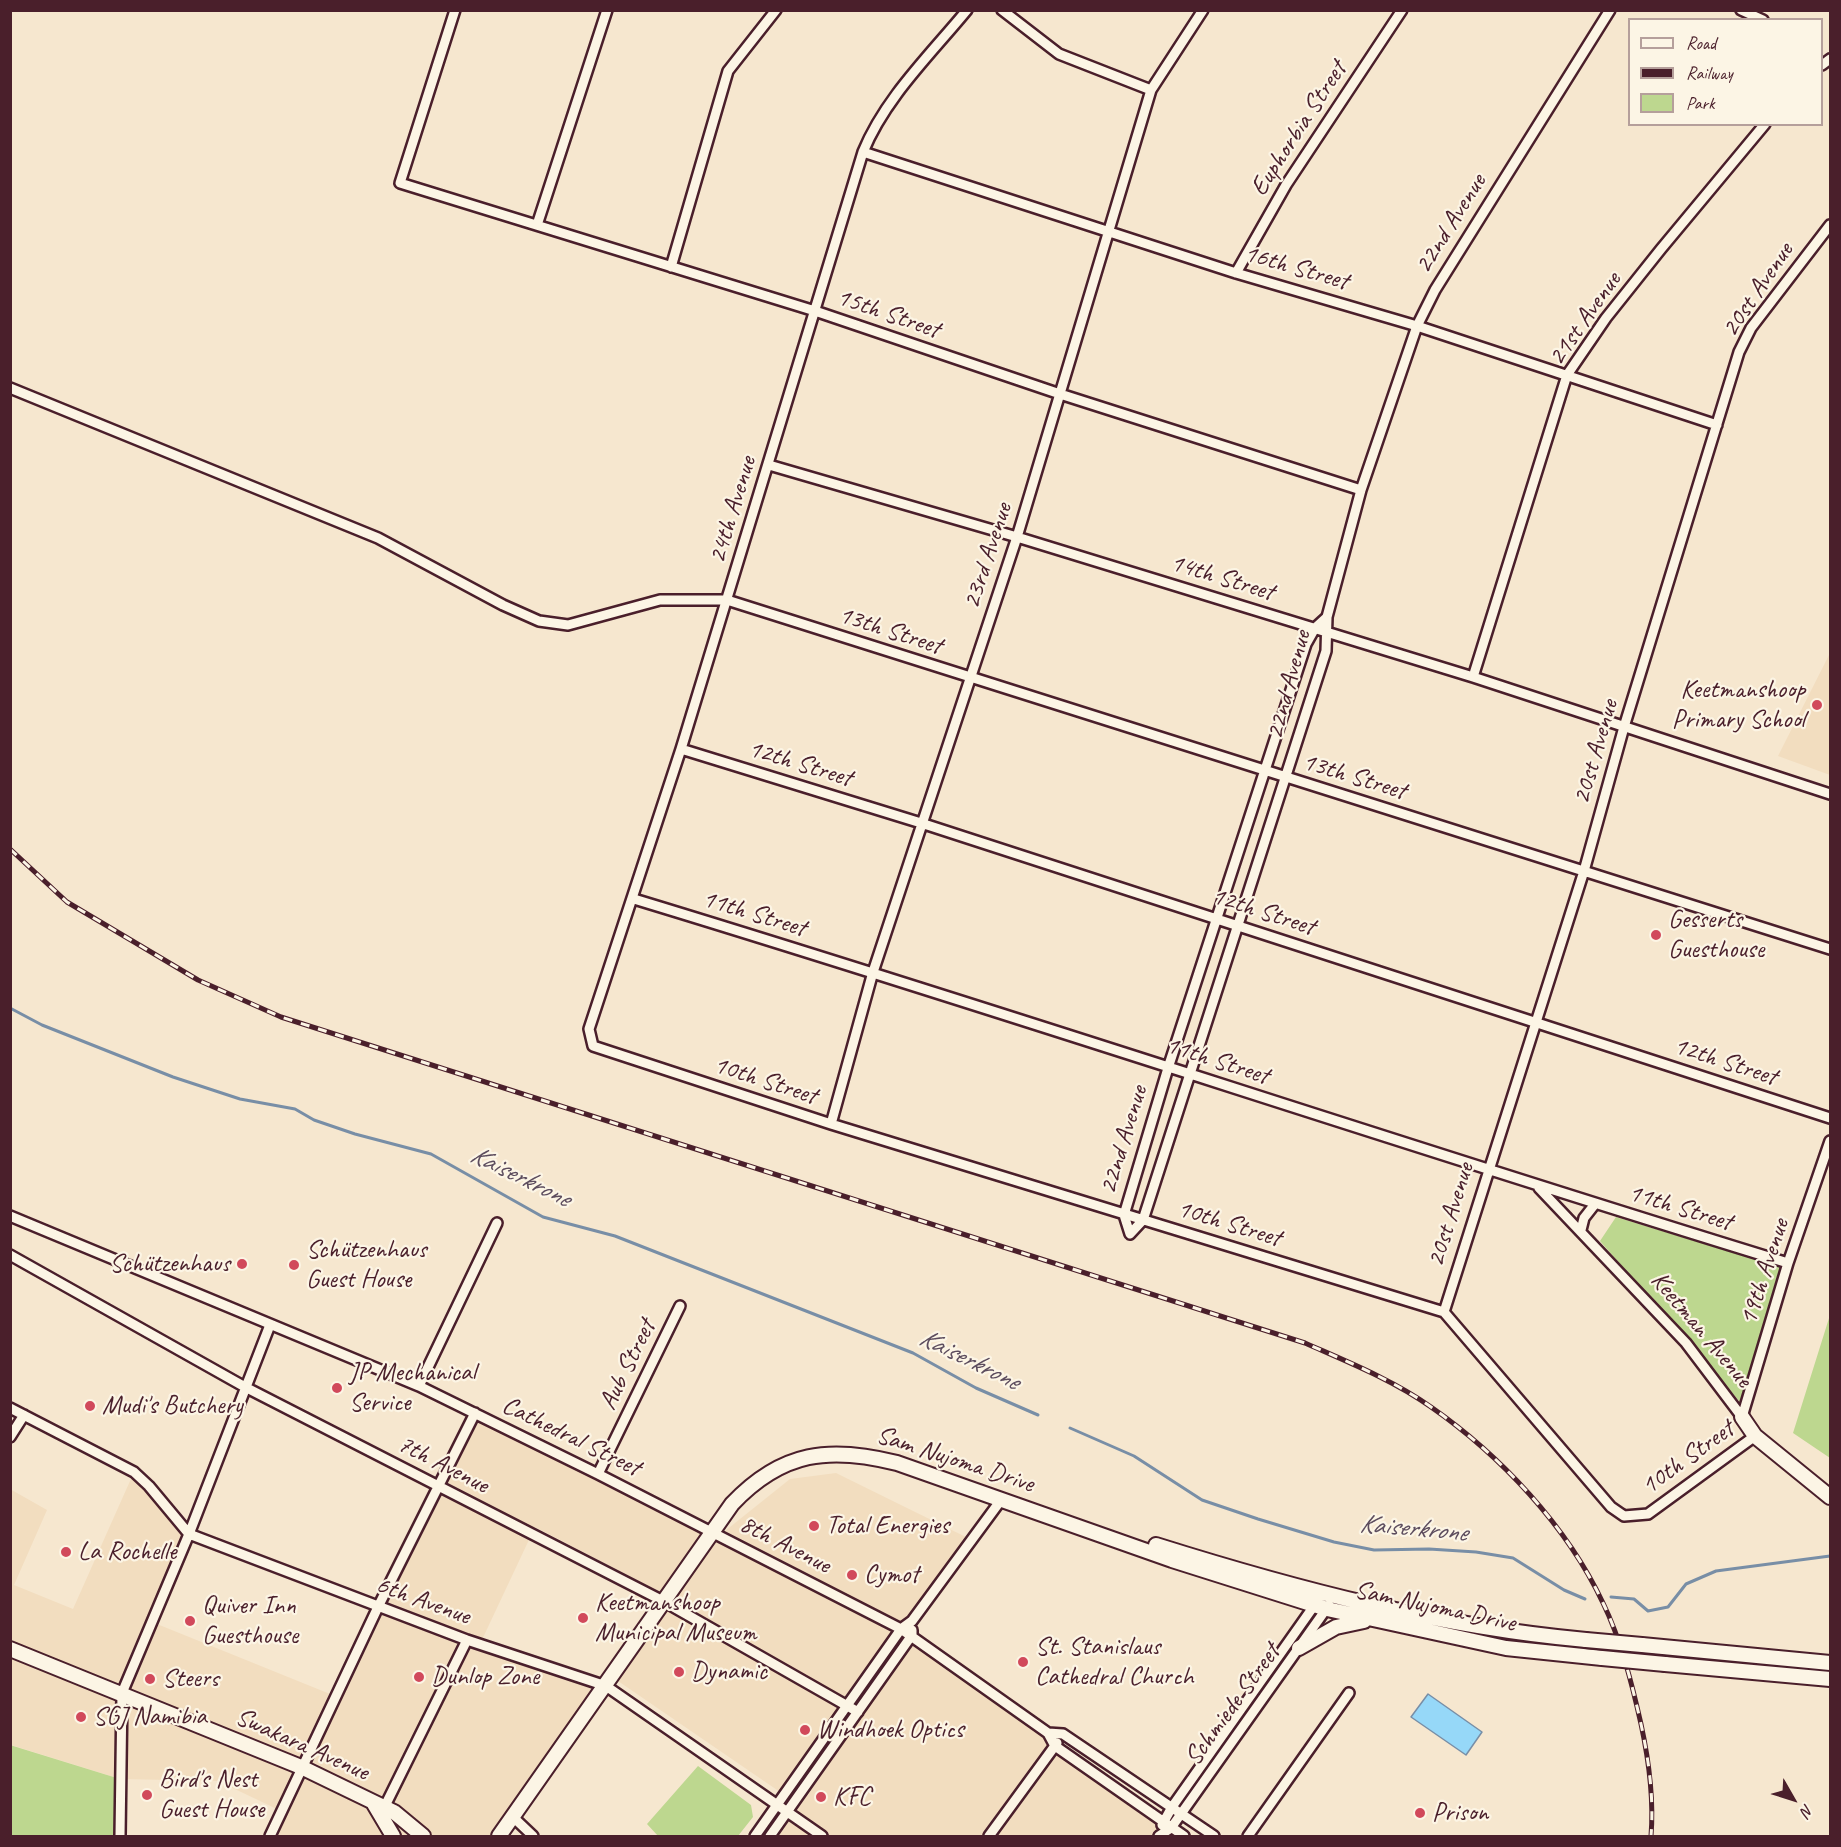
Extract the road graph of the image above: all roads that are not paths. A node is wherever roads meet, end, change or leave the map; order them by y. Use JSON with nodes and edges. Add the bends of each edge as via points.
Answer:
{"nodes":[{"id":1,"x":455,"y":10,"type":"edge"},
{"id":2,"x":607,"y":10,"type":"edge"},
{"id":3,"x":776,"y":10,"type":"edge"},
{"id":4,"x":967,"y":10,"type":"edge"},
{"id":5,"x":1002,"y":10,"type":"edge"},
{"id":6,"x":1203,"y":10,"type":"edge"},
{"id":7,"x":1402,"y":10,"type":"edge"},
{"id":8,"x":1610,"y":10,"type":"edge"},
{"id":9,"x":1741,"y":10,"type":"edge"},
{"id":10,"x":1759,"y":18,"type":"edge"},
{"id":11,"x":1151,"y":90,"type":"junction"},
{"id":12,"x":1763,"y":126,"type":"edge"},
{"id":13,"x":863,"y":152,"type":"junction"},
{"id":14,"x":537,"y":225,"type":"junction"},
{"id":15,"x":1830,"y":225,"type":"edge"},
{"id":16,"x":1109,"y":232,"type":"junction"},
{"id":17,"x":671,"y":267,"type":"junction"},
{"id":18,"x":1236,"y":273,"type":"junction"},
{"id":19,"x":815,"y":311,"type":"junction"},
{"id":20,"x":1417,"y":326,"type":"junction"},
{"id":21,"x":1568,"y":375,"type":"junction"},
{"id":22,"x":10,"y":388,"type":"edge"},
{"id":23,"x":1060,"y":394,"type":"junction"},
{"id":24,"x":1717,"y":425,"type":"junction"},
{"id":25,"x":770,"y":465,"type":"junction"},
{"id":26,"x":1361,"y":490,"type":"junction"},
{"id":27,"x":1017,"y":537,"type":"junction"},
{"id":28,"x":728,"y":600,"type":"junction"},
{"id":29,"x":1327,"y":617,"type":"junction"},
{"id":30,"x":1315,"y":628,"type":"junction"},
{"id":31,"x":1327,"y":632,"type":"junction"},
{"id":32,"x":1473,"y":677,"type":"junction"},
{"id":33,"x":969,"y":679,"type":"junction"},
{"id":34,"x":1624,"y":727,"type":"junction"},
{"id":35,"x":681,"y":749,"type":"junction"},
{"id":36,"x":1266,"y":770,"type":"junction"},
{"id":37,"x":1285,"y":777,"type":"junction"},
{"id":38,"x":1830,"y":794,"type":"edge"},
{"id":39,"x":921,"y":823,"type":"junction"},
{"id":40,"x":1584,"y":871,"type":"junction"},
{"id":41,"x":634,"y":899,"type":"junction"},
{"id":42,"x":1216,"y":919,"type":"junction"},
{"id":43,"x":1236,"y":926,"type":"junction"},
{"id":44,"x":1830,"y":948,"type":"edge"},
{"id":45,"x":873,"y":972,"type":"junction"},
{"id":46,"x":1535,"y":1023,"type":"junction"},
{"id":47,"x":593,"y":1046,"type":"joint"},
{"id":48,"x":1168,"y":1068,"type":"junction"},
{"id":49,"x":1188,"y":1075,"type":"junction"},
{"id":50,"x":1830,"y":1118,"type":"edge"},
{"id":51,"x":831,"y":1124,"type":"junction"},
{"id":52,"x":1830,"y":1141,"type":"edge"},
{"id":53,"x":1487,"y":1168,"type":"junction"},
{"id":54,"x":1539,"y":1188,"type":"junction"},
{"id":55,"x":1595,"y":1204,"type":"junction"},
{"id":56,"x":1124,"y":1215,"type":"junction"},
{"id":57,"x":10,"y":1216,"type":"edge"},
{"id":58,"x":1143,"y":1220,"type":"junction"},
{"id":59,"x":497,"y":1222,"type":"dead end"},
{"id":60,"x":1581,"y":1230,"type":"junction"},
{"id":61,"x":10,"y":1255,"type":"edge"},
{"id":62,"x":1788,"y":1263,"type":"junction"},
{"id":63,"x":680,"y":1306,"type":"dead end"},
{"id":64,"x":1444,"y":1312,"type":"junction"},
{"id":65,"x":270,"y":1325,"type":"junction"},
{"id":66,"x":419,"y":1386,"type":"junction"},
{"id":67,"x":245,"y":1387,"type":"junction"},
{"id":68,"x":10,"y":1408,"type":"edge"},
{"id":69,"x":475,"y":1413,"type":"junction"},
{"id":70,"x":24,"y":1415,"type":"junction"},
{"id":71,"x":1742,"y":1418,"type":"junction"},
{"id":72,"x":1755,"y":1436,"type":"junction"},
{"id":73,"x":10,"y":1437,"type":"edge"},
{"id":74,"x":598,"y":1474,"type":"junction"},
{"id":75,"x":437,"y":1486,"type":"junction"},
{"id":76,"x":1830,"y":1497,"type":"edge"},
{"id":77,"x":1001,"y":1500,"type":"junction"},
{"id":78,"x":1044,"y":1514,"type":"junction"},
{"id":79,"x":713,"y":1532,"type":"junction"},
{"id":80,"x":189,"y":1534,"type":"junction"},
{"id":81,"x":1328,"y":1594,"type":"junction"},
{"id":82,"x":663,"y":1601,"type":"junction"},
{"id":83,"x":378,"y":1607,"type":"junction"},
{"id":84,"x":1321,"y":1607,"type":"junction"},
{"id":85,"x":912,"y":1621,"type":"junction"},
{"id":86,"x":1372,"y":1621,"type":"junction"},
{"id":87,"x":901,"y":1629,"type":"junction"},
{"id":88,"x":912,"y":1635,"type":"junction"},
{"id":89,"x":467,"y":1640,"type":"junction"},
{"id":90,"x":1299,"y":1648,"type":"junction"},
{"id":91,"x":10,"y":1649,"type":"edge"},
{"id":92,"x":1830,"y":1663,"type":"edge"},
{"id":93,"x":1830,"y":1679,"type":"edge"},
{"id":94,"x":606,"y":1686,"type":"junction"},
{"id":95,"x":122,"y":1693,"type":"junction"},
{"id":96,"x":1349,"y":1693,"type":"dead end"},
{"id":97,"x":847,"y":1705,"type":"junction"},
{"id":98,"x":858,"y":1712,"type":"junction"},
{"id":99,"x":1048,"y":1733,"type":"junction"},
{"id":100,"x":1063,"y":1734,"type":"junction"},
{"id":101,"x":1055,"y":1746,"type":"junction"},
{"id":102,"x":301,"y":1767,"type":"junction"},
{"id":103,"x":777,"y":1805,"type":"junction"},
{"id":104,"x":1172,"y":1807,"type":"junction"},
{"id":105,"x":379,"y":1809,"type":"junction"},
{"id":106,"x":788,"y":1812,"type":"junction"},
{"id":107,"x":1182,"y":1814,"type":"junction"},
{"id":108,"x":513,"y":1817,"type":"junction"},
{"id":109,"x":1162,"y":1821,"type":"junction"},
{"id":110,"x":1171,"y":1828,"type":"junction"},
{"id":111,"x":1160,"y":1835,"type":"edge"},
{"id":112,"x":120,"y":1836,"type":"edge"},
{"id":113,"x":270,"y":1836,"type":"edge"},
{"id":114,"x":393,"y":1836,"type":"edge"},
{"id":115,"x":423,"y":1836,"type":"edge"},
{"id":116,"x":500,"y":1836,"type":"edge"},
{"id":117,"x":533,"y":1836,"type":"edge"},
{"id":118,"x":755,"y":1836,"type":"edge"},
{"id":119,"x":770,"y":1836,"type":"edge"},
{"id":120,"x":822,"y":1836,"type":"edge"},
{"id":121,"x":989,"y":1836,"type":"edge"},
{"id":122,"x":1184,"y":1836,"type":"edge"},
{"id":123,"x":1214,"y":1836,"type":"edge"},
{"id":124,"x":1248,"y":1836,"type":"edge"}],
"edges":[{"from":1,"to":14,"type":"street","name":"15th Street","via":[[400,183]]},
{"from":2,"to":14,"type":"street"},
{"from":3,"to":17,"type":"street","via":[[728,71]]},
{"from":4,"to":13,"type":"street","name":"24th Avenue","via":[[894,99],[873,128]]},
{"from":5,"to":11,"type":"street","via":[[1059,54]]},
{"from":6,"to":11,"type":"street","name":"23rd Avenue"},
{"from":7,"to":18,"type":"street","name":"Euphorbia Street","via":[[1286,185]]},
{"from":8,"to":20,"type":"street","name":"22nd Avenue","via":[[1435,290]]},
{"from":9,"to":10,"type":"street"},
{"from":11,"to":16,"type":"street","name":"23rd Avenue"},
{"from":12,"to":21,"type":"street","name":"21st Avenue","via":[[1654,257]]},
{"from":13,"to":16,"type":"street","name":"16th Street"},
{"from":13,"to":19,"type":"street","name":"24th Avenue"},
{"from":14,"to":17,"type":"street","name":"15th Street"},
{"from":15,"to":24,"type":"street","name":"20st Avenue","via":[[1751,328],[1739,352]]},
{"from":16,"to":18,"type":"street","name":"16th Street"},
{"from":16,"to":23,"type":"street","name":"23rd Avenue"},
{"from":17,"to":19,"type":"street","name":"15th Street"},
{"from":18,"to":20,"type":"street","name":"16th Street"},
{"from":19,"to":23,"type":"street","name":"15th Street"},
{"from":19,"to":25,"type":"street","name":"24th Avenue"},
{"from":20,"to":21,"type":"street","name":"16th Street"},
{"from":20,"to":26,"type":"street","name":"22nd Avenue"},
{"from":21,"to":24,"type":"street","name":"16th Street"},
{"from":21,"to":32,"type":"street","name":"21st Avenue"},
{"from":22,"to":28,"type":"street","name":"13th Street","via":[[378,538],[539,621],[568,625],[660,600]]},
{"from":23,"to":26,"type":"street","name":"15th Street"},
{"from":23,"to":27,"type":"street","name":"23rd Avenue"},
{"from":24,"to":34,"type":"street","name":"20st Avenue"},
{"from":25,"to":27,"type":"street","name":"14th Street"},
{"from":25,"to":28,"type":"street","name":"24th Avenue"},
{"from":26,"to":29,"type":"street","name":"22nd Avenue"},
{"from":27,"to":30,"type":"street","name":"14th Street"},
{"from":27,"to":33,"type":"street","name":"23rd Avenue"},
{"from":28,"to":33,"type":"street","name":"13th Street"},
{"from":28,"to":35,"type":"street","name":"24th Avenue"},
{"from":29,"to":30,"type":"street","name":"22nd Avenue"},
{"from":29,"to":31,"type":"street","name":"22nd Avenue"},
{"from":30,"to":31,"type":"street","name":"14th Street"},
{"from":30,"to":36,"type":"street","name":"22nd Avenue","via":[[1306,644]]},
{"from":31,"to":32,"type":"street","name":"14th Street"},
{"from":31,"to":37,"type":"street","name":"22nd Avenue","via":[[1326,651]]},
{"from":32,"to":34,"type":"street","name":"14th Street"},
{"from":33,"to":36,"type":"street","name":"13th Street"},
{"from":33,"to":39,"type":"street","name":"23rd Avenue"},
{"from":34,"to":38,"type":"street","name":"14th Street"},
{"from":34,"to":40,"type":"street","name":"20st Avenue"},
{"from":35,"to":39,"type":"street","name":"12th Street"},
{"from":35,"to":41,"type":"street","name":"24th Avenue"},
{"from":36,"to":37,"type":"street","name":"13th Street"},
{"from":36,"to":42,"type":"street","name":"22nd Avenue"},
{"from":37,"to":40,"type":"street","name":"13th Street"},
{"from":37,"to":43,"type":"street","name":"22nd Avenue"},
{"from":39,"to":42,"type":"street","name":"12th Street"},
{"from":39,"to":45,"type":"street","name":"23rd Avenue"},
{"from":40,"to":44,"type":"street","name":"13th Street"},
{"from":40,"to":46,"type":"street","name":"20st Avenue"},
{"from":41,"to":45,"type":"street","name":"11th Street"},
{"from":41,"to":47,"type":"street","name":"24th Avenue","via":[[589,1029]]},
{"from":42,"to":43,"type":"street","name":"12th Street"},
{"from":42,"to":48,"type":"street","name":"22nd Avenue"},
{"from":43,"to":46,"type":"street","name":"12th Street"},
{"from":43,"to":49,"type":"street","name":"22nd Avenue"},
{"from":45,"to":48,"type":"street","name":"11th Street"},
{"from":45,"to":51,"type":"street","name":"23rd Avenue"},
{"from":46,"to":50,"type":"street","name":"12th Street"},
{"from":46,"to":53,"type":"street","name":"20st Avenue"},
{"from":47,"to":51,"type":"street","name":"10th Street"},
{"from":48,"to":49,"type":"street","name":"11th Street"},
{"from":48,"to":56,"type":"street","name":"22nd Avenue"},
{"from":49,"to":53,"type":"street","name":"11th Street"},
{"from":49,"to":58,"type":"street","name":"22nd Avenue"},
{"from":51,"to":56,"type":"street","name":"10th Street"},
{"from":52,"to":62,"type":"street","name":"19th Avenue"},
{"from":53,"to":54,"type":"street","name":"11th Street"},
{"from":53,"to":64,"type":"street","name":"20st Avenue"},
{"from":54,"to":55,"type":"street","name":"11th Street"},
{"from":54,"to":60,"type":"street","name":"Keetman Avenue"},
{"from":55,"to":60,"type":"street","via":[[1584,1218]]},
{"from":55,"to":62,"type":"street","name":"11th Street"},
{"from":56,"to":58,"type":"street","name":"10th Street"},
{"from":56,"to":58,"type":"street","name":"22nd Avenue","via":[[1130,1234]]},
{"from":57,"to":65,"type":"street","name":"Cathedral Street"},
{"from":58,"to":64,"type":"street","name":"10th Street"},
{"from":59,"to":66,"type":"street"},
{"from":60,"to":71,"type":"street","name":"Keetman Avenue","via":[[1686,1343]]},
{"from":61,"to":67,"type":"street","name":"7th Avenue"},
{"from":62,"to":71,"type":"street","name":"19th Avenue"},
{"from":63,"to":74,"type":"street","name":"Aub Street"},
{"from":64,"to":72,"type":"street","name":"10th Street","via":[[1611,1507],[1624,1516],[1648,1514]]},
{"from":65,"to":66,"type":"street","name":"Cathedral Street"},
{"from":65,"to":67,"type":"street"},
{"from":66,"to":69,"type":"street","name":"Cathedral Street"},
{"from":67,"to":75,"type":"street","name":"7th Avenue"},
{"from":67,"to":80,"type":"street"},
{"from":68,"to":70,"type":"street","name":"6th Avenue"},
{"from":69,"to":74,"type":"street","name":"Cathedral Street"},
{"from":69,"to":75,"type":"street"},
{"from":70,"to":73,"type":"street"},
{"from":70,"to":80,"type":"street","name":"6th Avenue","via":[[134,1472]]},
{"from":71,"to":72,"type":"main road","name":"Keetman Avenue"},
{"from":72,"to":76,"type":"main road","name":"Keetman Avenue"},
{"from":74,"to":79,"type":"street","name":"Cathedral Street"},
{"from":75,"to":82,"type":"street","name":"7th Avenue"},
{"from":75,"to":83,"type":"street"},
{"from":77,"to":78,"type":"main road","name":"Sam Nujoma Drive"},
{"from":77,"to":79,"type":"main road","name":"Sam Nujoma Drive","via":[[859,1453],[815,1455],[790,1462],[759,1480],[732,1504]]},
{"from":77,"to":85,"type":"street"},
{"from":78,"to":81,"type":"main road","name":"Sam Nujoma Drive"},
{"from":78,"to":84,"type":"main road","name":"Sam Nujoma Drive"},
{"from":79,"to":82,"type":"main road","name":"Sam Nujoma Drive"},
{"from":79,"to":87,"type":"street","name":"8th Avenue"},
{"from":80,"to":83,"type":"street","name":"6th Avenue"},
{"from":80,"to":95,"type":"street"},
{"from":81,"to":84,"type":"street","name":"Schmiede Street"},
{"from":81,"to":92,"type":"main road","name":"Sam Nujoma Drive","bridge":true,"via":[[1501,1631]]},
{"from":82,"to":94,"type":"main road","name":"Sam Nujoma Drive"},
{"from":82,"to":97,"type":"street","name":"7th Avenue"},
{"from":83,"to":89,"type":"street","name":"6th Avenue"},
{"from":83,"to":102,"type":"street"},
{"from":84,"to":86,"type":"main road","name":"Sam Nujoma Drive"},
{"from":84,"to":90,"type":"street","name":"Schmiede Street"},
{"from":84,"to":104,"type":"street","name":"Schmiede Street"},
{"from":85,"to":87,"type":"street"},
{"from":85,"to":88,"type":"street"},
{"from":86,"to":90,"type":"main road","via":[[1336,1627]]},
{"from":86,"to":93,"type":"main road","name":"Sam Nujoma Drive","bridge":true,"via":[[1506,1648]]},
{"from":87,"to":88,"type":"street","name":"8th Avenue"},
{"from":87,"to":97,"type":"street"},
{"from":88,"to":98,"type":"street"},
{"from":88,"to":99,"type":"street","name":"8th Avenue"},
{"from":89,"to":94,"type":"street","name":"6th Avenue"},
{"from":89,"to":105,"type":"street"},
{"from":90,"to":107,"type":"street","name":"Schmiede Street"},
{"from":91,"to":95,"type":"main road","name":"Swakara Avenue"},
{"from":94,"to":103,"type":"street","name":"6th Avenue"},
{"from":94,"to":108,"type":"main road","name":"Sam Nujoma Drive"},
{"from":95,"to":102,"type":"main road","name":"Swakara Avenue"},
{"from":95,"to":112,"type":"street"},
{"from":96,"to":124,"type":"street"},
{"from":97,"to":98,"type":"street","name":"7th Avenue"},
{"from":97,"to":103,"type":"street"},
{"from":98,"to":106,"type":"street"},
{"from":99,"to":100,"type":"street"},
{"from":99,"to":101,"type":"street","name":"8th Avenue"},
{"from":100,"to":101,"type":"street"},
{"from":100,"to":104,"type":"street"},
{"from":101,"to":109,"type":"street","name":"8th Avenue"},
{"from":101,"to":121,"type":"street"},
{"from":102,"to":105,"type":"main road","name":"Swakara Avenue"},
{"from":102,"to":113,"type":"street"},
{"from":103,"to":106,"type":"street","name":"6th Avenue"},
{"from":103,"to":118,"type":"street"},
{"from":104,"to":107,"type":"street"},
{"from":104,"to":109,"type":"street","name":"Schmiede Street"},
{"from":105,"to":114,"type":"main road","name":"Swakara Avenue"},
{"from":105,"to":115,"type":"main road","name":"Swakara Avenue","via":[[394,1812]]},
{"from":106,"to":119,"type":"street"},
{"from":106,"to":120,"type":"street","name":"6th Avenue"},
{"from":107,"to":110,"type":"street","name":"Schmiede Street"},
{"from":107,"to":123,"type":"street"},
{"from":108,"to":116,"type":"main road","name":"Sam Nujoma Drive"},
{"from":108,"to":117,"type":"street"},
{"from":109,"to":110,"type":"street","name":"8th Avenue"},
{"from":109,"to":111,"type":"street","name":"Schmiede Street"},
{"from":110,"to":111,"type":"street","name":"Schmiede Street"},
{"from":110,"to":122,"type":"street","name":"8th Avenue"}]}
